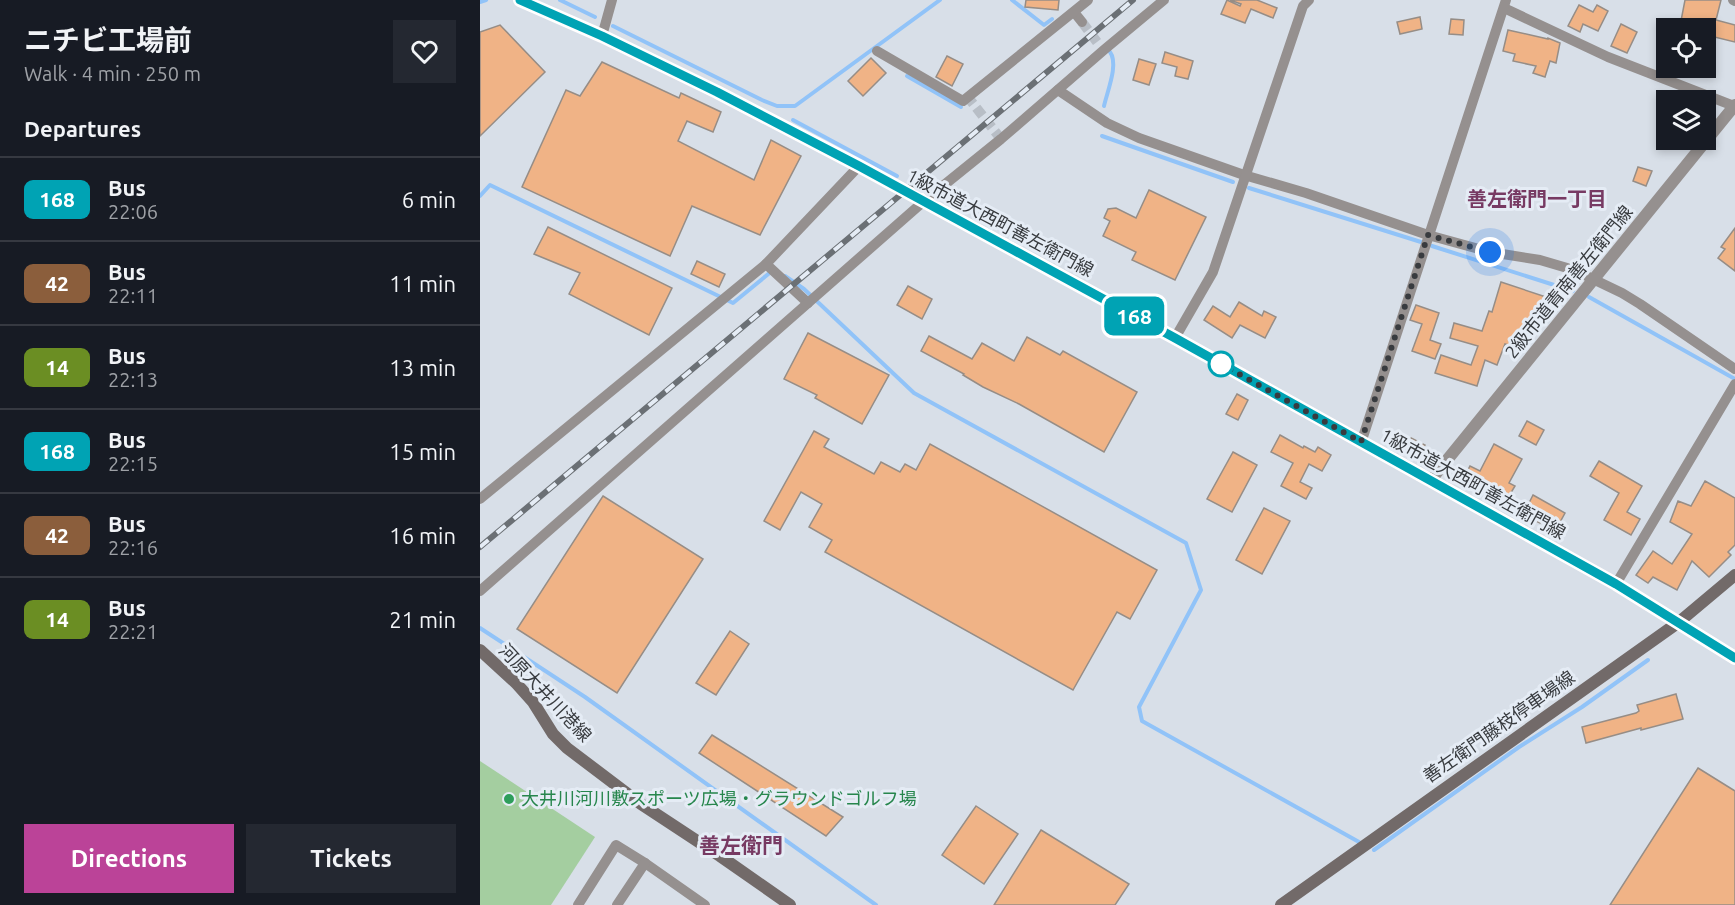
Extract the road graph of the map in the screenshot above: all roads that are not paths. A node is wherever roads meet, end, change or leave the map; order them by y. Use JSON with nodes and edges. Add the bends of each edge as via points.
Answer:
{"nodes":[{"id":1,"x":520,"y":0,"type":"edge"},
{"id":2,"x":612,"y":0,"type":"edge"},
{"id":3,"x":1088,"y":0,"type":"edge"},
{"id":4,"x":1164,"y":0,"type":"edge"},
{"id":5,"x":1309,"y":0,"type":"edge"},
{"id":6,"x":1505,"y":4,"type":"edge"},
{"id":7,"x":1074,"y":12,"type":"junction"},
{"id":8,"x":1082,"y":22,"type":"tunnel mouth"},
{"id":9,"x":602,"y":36,"type":"junction"},
{"id":10,"x":877,"y":51,"type":"dead end"},
{"id":11,"x":1058,"y":90,"type":"junction"},
{"id":12,"x":1735,"y":106,"type":"edge"},
{"id":13,"x":859,"y":166,"type":"junction"},
{"id":14,"x":1244,"y":175,"type":"junction"},
{"id":15,"x":923,"y":202,"type":"junction"},
{"id":16,"x":1428,"y":235,"type":"junction"},
{"id":17,"x":766,"y":264,"type":"junction"},
{"id":18,"x":1594,"y":280,"type":"junction"},
{"id":19,"x":808,"y":303,"type":"junction"},
{"id":20,"x":1175,"y":338,"type":"junction"},
{"id":21,"x":1735,"y":369,"type":"edge"},
{"id":22,"x":1734,"y":385,"type":"edge"},
{"id":23,"x":1361,"y":442,"type":"junction"},
{"id":24,"x":1430,"y":481,"type":"junction"},
{"id":25,"x":480,"y":499,"type":"edge"},
{"id":26,"x":1735,"y":576,"type":"edge"},
{"id":27,"x":1616,"y":584,"type":"junction"},
{"id":28,"x":480,"y":591,"type":"edge"},
{"id":29,"x":1679,"y":622,"type":"junction"},
{"id":30,"x":480,"y":650,"type":"edge"},
{"id":31,"x":1735,"y":658,"type":"edge"},
{"id":32,"x":645,"y":863,"type":"junction"},
{"id":33,"x":578,"y":905,"type":"edge"},
{"id":34,"x":617,"y":905,"type":"edge"},
{"id":35,"x":705,"y":905,"type":"edge"},
{"id":36,"x":790,"y":905,"type":"edge"},
{"id":37,"x":1281,"y":905,"type":"edge"}],
"edges":[{"from":1,"to":9,"type":"street","name":"1級市道大西町善左衛門線"},
{"from":2,"to":9,"type":"street"},
{"from":3,"to":7,"type":"street"},
{"from":4,"to":11,"type":"street","via":[[1101,46]]},
{"from":5,"to":14,"type":"street","via":[[1303,6]]},
{"from":6,"to":12,"type":"street","via":[[1608,57]]},
{"from":6,"to":16,"type":"street"},
{"from":7,"to":8,"type":"street"},
{"from":7,"to":10,"type":"street","via":[[963,101]]},
{"from":9,"to":13,"type":"street","name":"1級市道大西町善左衛門線"},
{"from":11,"to":14,"type":"street","via":[[1117,128]]},
{"from":11,"to":15,"type":"street"},
{"from":12,"to":18,"type":"street","name":"2級市道青南善左衛門線"},
{"from":13,"to":15,"type":"street","name":"1級市道大西町善左衛門線"},
{"from":13,"to":17,"type":"street"},
{"from":14,"to":16,"type":"street"},
{"from":14,"to":20,"type":"street","via":[[1213,272]]},
{"from":15,"to":19,"type":"street"},
{"from":15,"to":20,"type":"street","name":"1級市道大西町善左衛門線"},
{"from":16,"to":18,"type":"street","via":[[1490,252],[1540,260]]},
{"from":16,"to":23,"type":"street"},
{"from":17,"to":19,"type":"street"},
{"from":17,"to":25,"type":"street"},
{"from":18,"to":21,"type":"street","via":[[1640,304]]},
{"from":18,"to":24,"type":"street","name":"2級市道青南善左衛門線"},
{"from":19,"to":28,"type":"street"},
{"from":20,"to":23,"type":"street","name":"1級市道大西町善左衛門線"},
{"from":22,"to":27,"type":"street"},
{"from":23,"to":24,"type":"street","name":"1級市道大西町善左衛門線"},
{"from":24,"to":27,"type":"street","name":"1級市道大西町善左衛門線"},
{"from":26,"to":29,"type":"main road","name":"善左衛門藤枝停車場線"},
{"from":27,"to":29,"type":"street","name":"1級市道大西町善左衛門線"},
{"from":29,"to":31,"type":"street","name":"1級市道大西町善左衛門線"},
{"from":29,"to":37,"type":"main road","name":"善左衛門藤枝停車場線"},
{"from":30,"to":36,"type":"main road","name":"河原大井川港線","via":[[532,702],[567,748],[641,804]]},
{"from":32,"to":33,"type":"street","via":[[616,845]]},
{"from":32,"to":34,"type":"street"},
{"from":32,"to":35,"type":"street"}]}
